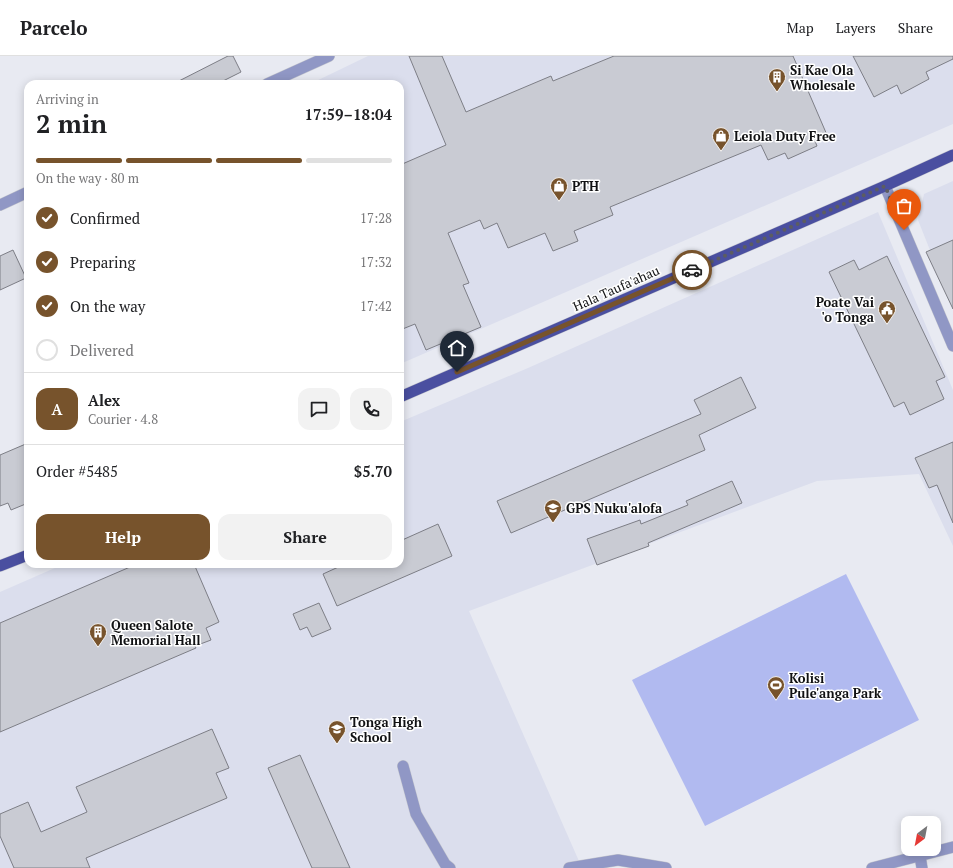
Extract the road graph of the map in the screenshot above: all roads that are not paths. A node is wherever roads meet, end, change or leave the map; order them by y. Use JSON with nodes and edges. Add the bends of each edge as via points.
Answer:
{"nodes":[{"id":1,"x":329,"y":56,"type":"edge"},
{"id":2,"x":276,"y":80,"type":"edge"},
{"id":3,"x":953,"y":155,"type":"edge"},
{"id":4,"x":885,"y":186,"type":"junction"},
{"id":5,"x":24,"y":194,"type":"edge"},
{"id":6,"x":0,"y":205,"type":"edge"},
{"id":7,"x":953,"y":346,"type":"edge"},
{"id":8,"x":404,"y":395,"type":"edge"},
{"id":9,"x":24,"y":557,"type":"edge"},
{"id":10,"x":0,"y":566,"type":"edge"},
{"id":11,"x":403,"y":766,"type":"dead end"},
{"id":12,"x":953,"y":846,"type":"edge"},
{"id":13,"x":941,"y":850,"type":"edge"},
{"id":14,"x":920,"y":856,"type":"joint"},
{"id":15,"x":450,"y":868,"type":"edge"},
{"id":16,"x":570,"y":868,"type":"edge"},
{"id":17,"x":666,"y":868,"type":"edge"},
{"id":18,"x":872,"y":868,"type":"edge"},
{"id":19,"x":922,"y":868,"type":"edge"}],
"edges":[{"from":1,"to":2,"type":"street"},
{"from":3,"to":4,"type":"main road","name":"Hala Taufa'ahau"},
{"from":4,"to":7,"type":"street"},
{"from":4,"to":8,"type":"main road","name":"Hala Taufa'ahau"},
{"from":5,"to":6,"type":"street"},
{"from":9,"to":10,"type":"main road"},
{"from":11,"to":15,"type":"street","via":[[416,814],[445,864]]},
{"from":12,"to":13,"type":"street"},
{"from":14,"to":18,"type":"street"},
{"from":14,"to":19,"type":"street"},
{"from":16,"to":17,"type":"street","via":[[618,860]]}]}
